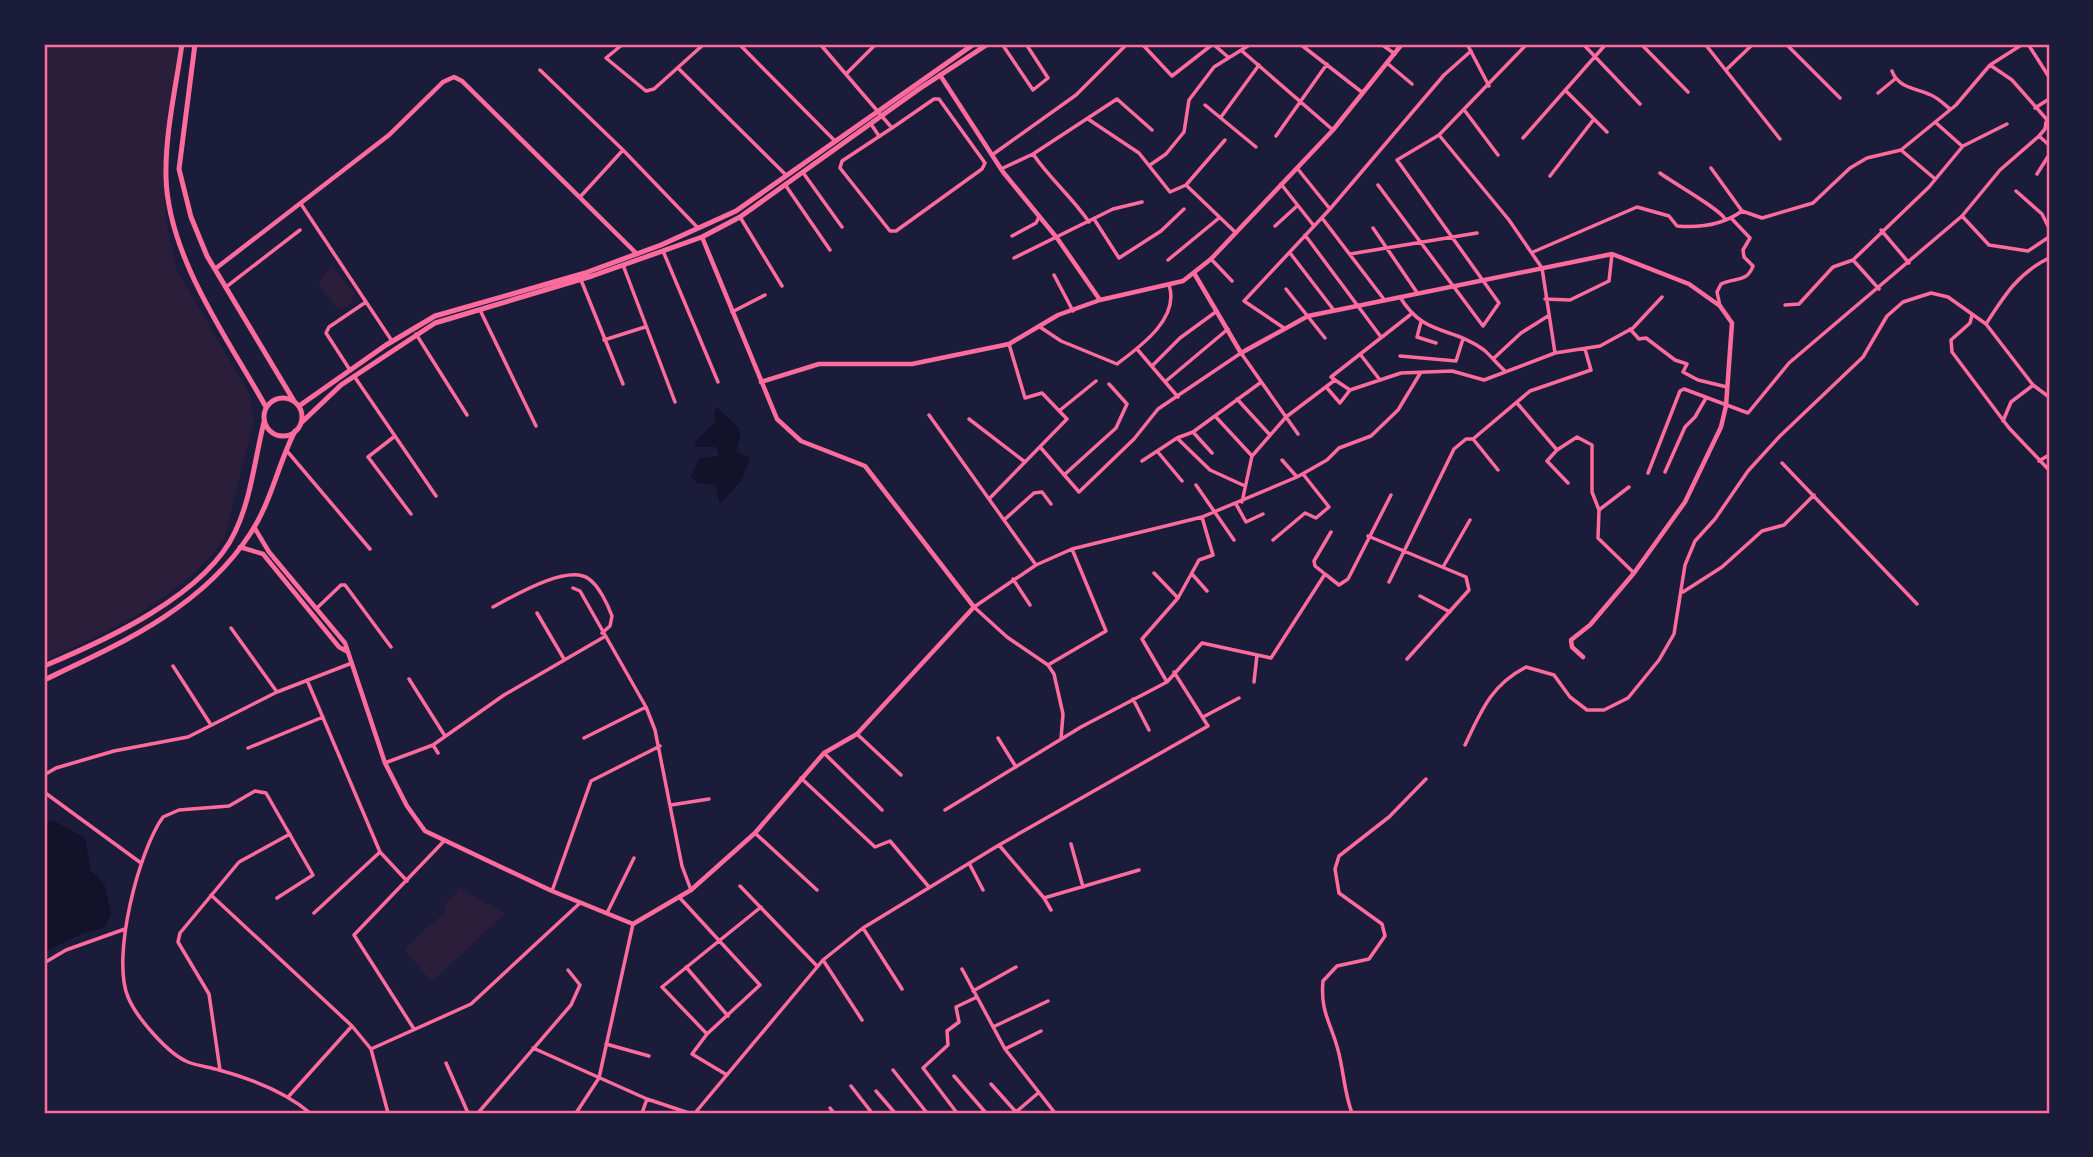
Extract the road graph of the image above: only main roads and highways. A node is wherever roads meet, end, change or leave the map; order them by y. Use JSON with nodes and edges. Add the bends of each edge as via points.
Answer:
{"nodes":[{"id":1,"x":182,"y":44,"type":"edge"},
{"id":2,"x":195,"y":44,"type":"edge"},
{"id":3,"x":974,"y":44,"type":"edge"},
{"id":4,"x":988,"y":44,"type":"edge"},
{"id":5,"x":297,"y":404,"type":"junction"},
{"id":6,"x":266,"y":407,"type":"junction"},
{"id":7,"x":264,"y":422,"type":"junction"},
{"id":8,"x":300,"y":424,"type":"junction"},
{"id":9,"x":295,"y":431,"type":"junction"},
{"id":10,"x":191,"y":583,"type":"junction"},
{"id":11,"x":198,"y":592,"type":"junction"},
{"id":12,"x":80,"y":650,"type":"junction"},
{"id":13,"x":85,"y":661,"type":"junction"},
{"id":14,"x":44,"y":666,"type":"edge"},
{"id":15,"x":44,"y":680,"type":"edge"}],
"edges":[{"from":1,"to":6,"type":"main road","via":[[167,158],[173,222],[186,264]]},
{"from":2,"to":5,"type":"main road","via":[[178,169],[191,217],[215,269]]},
{"from":3,"to":5,"type":"main road","via":[[736,211],[699,230],[585,273],[435,316]]},
{"from":4,"to":8,"type":"main road","via":[[740,217],[702,237],[581,280],[435,323],[354,376]]},
{"from":5,"to":6,"type":"main road","via":[[282,398]]},
{"from":5,"to":8,"type":"main road"},
{"from":6,"to":7,"type":"main road"},
{"from":7,"to":9,"type":"main road","via":[[277,435]]},
{"from":7,"to":10,"type":"main road","via":[[236,531],[216,560]]},
{"from":8,"to":9,"type":"main road"},
{"from":9,"to":11,"type":"main road","via":[[254,527]]},
{"from":10,"to":11,"type":"main road"},
{"from":10,"to":12,"type":"main road","via":[[112,637]]},
{"from":11,"to":13,"type":"main road","via":[[160,621]]},
{"from":12,"to":13,"type":"main road"},
{"from":12,"to":14,"type":"main road"},
{"from":13,"to":15,"type":"main road"}]}
